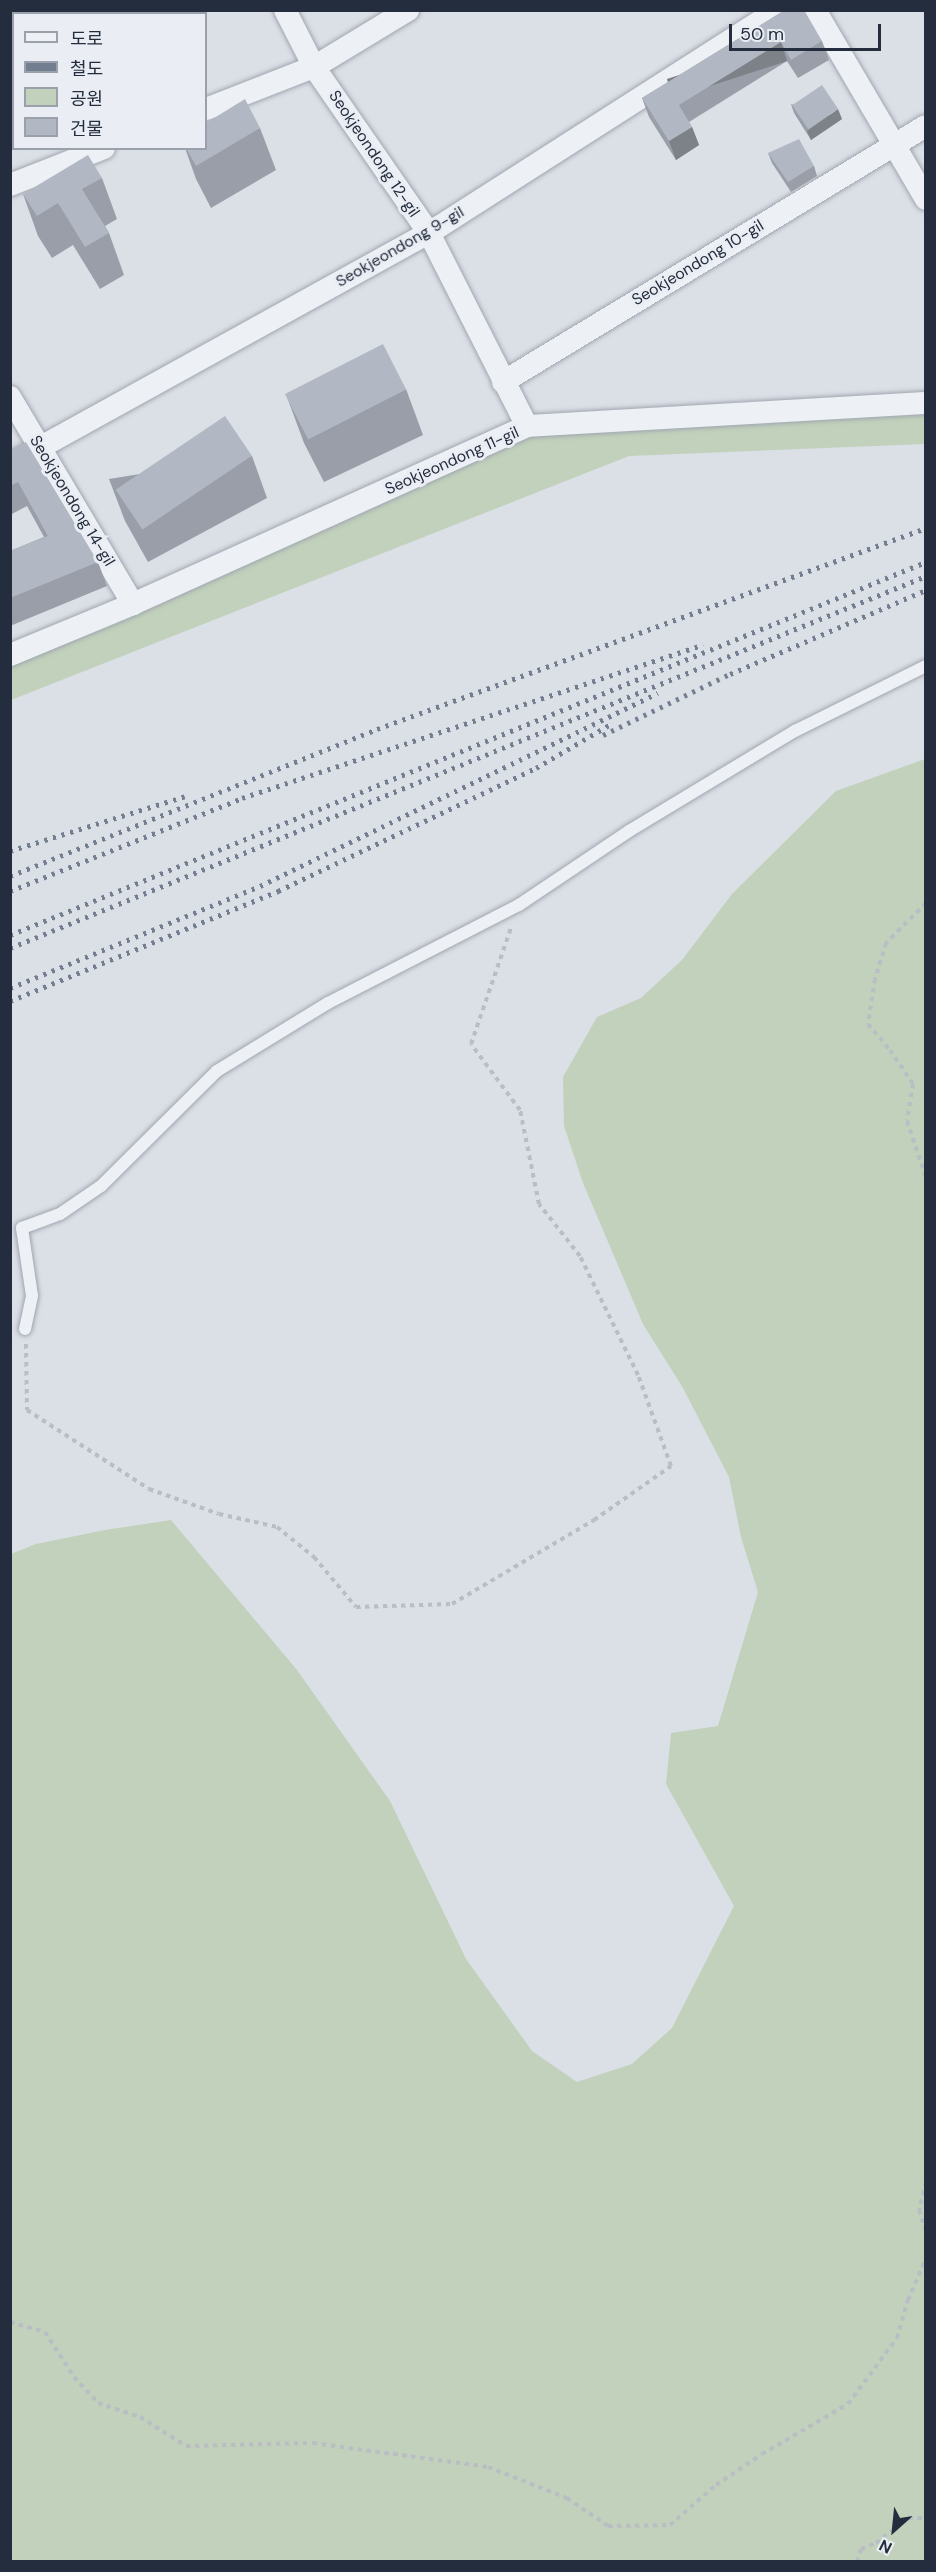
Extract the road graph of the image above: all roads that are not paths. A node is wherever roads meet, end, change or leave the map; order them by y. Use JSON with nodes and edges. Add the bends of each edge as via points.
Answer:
{"nodes":[{"id":1,"x":285,"y":10,"type":"edge"},
{"id":2,"x":408,"y":10,"type":"edge"},
{"id":3,"x":778,"y":10,"type":"edge"},
{"id":4,"x":816,"y":10,"type":"edge"},
{"id":5,"x":315,"y":67,"type":"junction"},
{"id":6,"x":207,"y":109,"type":"edge"},
{"id":7,"x":926,"y":126,"type":"edge"},
{"id":8,"x":893,"y":145,"type":"junction"},
{"id":9,"x":99,"y":150,"type":"edge"},
{"id":10,"x":10,"y":185,"type":"edge"},
{"id":11,"x":926,"y":199,"type":"edge"},
{"id":12,"x":429,"y":233,"type":"junction"},
{"id":13,"x":503,"y":382,"type":"junction"},
{"id":14,"x":10,"y":397,"type":"edge"},
{"id":15,"x":926,"y":404,"type":"edge"},
{"id":16,"x":527,"y":426,"type":"junction"},
{"id":17,"x":40,"y":448,"type":"junction"},
{"id":18,"x":10,"y":464,"type":"edge"},
{"id":19,"x":134,"y":604,"type":"junction"},
{"id":20,"x":10,"y":655,"type":"edge"},
{"id":21,"x":926,"y":666,"type":"edge"},
{"id":22,"x":25,"y":1329,"type":"road end"}],
"edges":[{"from":1,"to":5,"type":"street","name":"Seokjeondong 12-gil"},
{"from":2,"to":5,"type":"street"},
{"from":3,"to":12,"type":"street","name":"Seokjeondong 9-gil"},
{"from":4,"to":8,"type":"street"},
{"from":5,"to":6,"type":"street"},
{"from":5,"to":12,"type":"street","name":"Seokjeondong 12-gil"},
{"from":7,"to":8,"type":"street","name":"Seokjeondong 10-gil"},
{"from":8,"to":11,"type":"street"},
{"from":8,"to":13,"type":"street","name":"Seokjeondong 10-gil"},
{"from":9,"to":10,"type":"street"},
{"from":12,"to":13,"type":"street","name":"Seokjeondong 12-gil"},
{"from":12,"to":17,"type":"street","name":"Seokjeondong 9-gil"},
{"from":13,"to":16,"type":"street","name":"Seokjeondong 12-gil"},
{"from":14,"to":17,"type":"street","name":"Seokjeondong 14-gil"},
{"from":15,"to":16,"type":"street","name":"Seokjeondong 11-gil"},
{"from":16,"to":19,"type":"street","name":"Seokjeondong 11-gil"},
{"from":17,"to":18,"type":"street","name":"Seokjeondong 9-gil"},
{"from":17,"to":19,"type":"street","name":"Seokjeondong 14-gil"},
{"from":19,"to":20,"type":"street","name":"Seokjeondong 11-gil"},
{"from":21,"to":22,"type":"lane","via":[[795,731],[629,831],[519,905],[328,1003],[217,1071],[101,1186],[60,1214],[22,1228],[32,1296]]}]}
